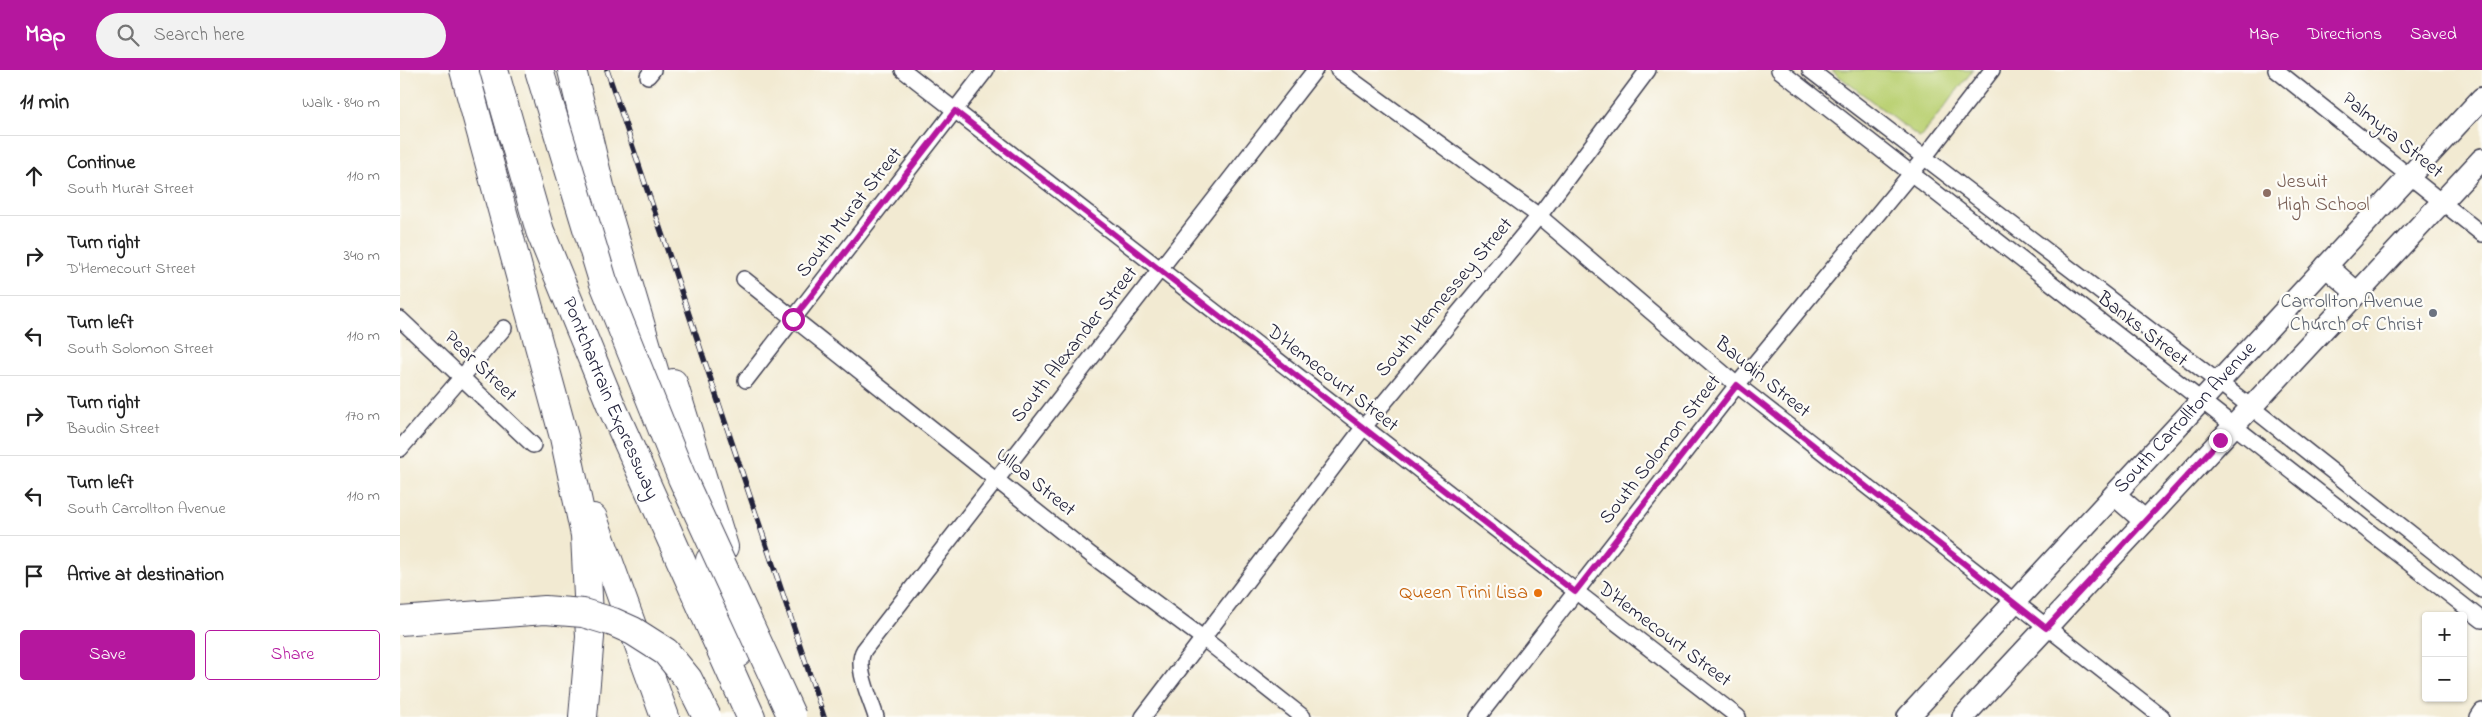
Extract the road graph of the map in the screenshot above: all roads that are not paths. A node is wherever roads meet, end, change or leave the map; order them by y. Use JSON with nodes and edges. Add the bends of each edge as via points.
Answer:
{"nodes":[{"id":1,"x":464,"y":70,"type":"edge"},
{"id":2,"x":494,"y":70,"type":"edge"},
{"id":3,"x":539,"y":70,"type":"edge"},
{"id":4,"x":903,"y":70,"type":"edge"},
{"id":5,"x":986,"y":70,"type":"edge"},
{"id":6,"x":1315,"y":70,"type":"edge"},
{"id":7,"x":1338,"y":70,"type":"edge"},
{"id":8,"x":1648,"y":70,"type":"edge"},
{"id":9,"x":1779,"y":70,"type":"edge"},
{"id":10,"x":1810,"y":70,"type":"edge"},
{"id":11,"x":1992,"y":70,"type":"edge"},
{"id":12,"x":2276,"y":70,"type":"edge"},
{"id":13,"x":574,"y":80,"type":"edge"},
{"id":14,"x":2482,"y":98,"type":"edge"},
{"id":15,"x":955,"y":111,"type":"junction"},
{"id":16,"x":1923,"y":158,"type":"junction"},
{"id":17,"x":2482,"y":159,"type":"edge"},
{"id":18,"x":1910,"y":174,"type":"junction"},
{"id":19,"x":2410,"y":176,"type":"junction"},
{"id":20,"x":2442,"y":202,"type":"junction"},
{"id":21,"x":1539,"y":216,"type":"junction"},
{"id":22,"x":2482,"y":234,"type":"edge"},
{"id":23,"x":2326,"y":266,"type":"junction"},
{"id":24,"x":1159,"y":268,"type":"junction"},
{"id":25,"x":744,"y":279,"type":"dead end"},
{"id":26,"x":2357,"y":293,"type":"junction"},
{"id":27,"x":400,"y":319,"type":"edge"},
{"id":28,"x":793,"y":319,"type":"junction"},
{"id":29,"x":504,"y":328,"type":"dead end"},
{"id":30,"x":461,"y":376,"type":"junction"},
{"id":31,"x":746,"y":380,"type":"dead end"},
{"id":32,"x":2218,"y":382,"type":"junction"},
{"id":33,"x":1737,"y":385,"type":"junction"},
{"id":34,"x":2202,"y":402,"type":"junction"},
{"id":35,"x":2251,"y":407,"type":"junction"},
{"id":36,"x":2234,"y":426,"type":"junction"},
{"id":37,"x":1363,"y":428,"type":"junction"},
{"id":38,"x":564,"y":437,"type":"junction"},
{"id":39,"x":533,"y":445,"type":"dead end"},
{"id":40,"x":400,"y":448,"type":"edge"},
{"id":41,"x":998,"y":478,"type":"junction"},
{"id":42,"x":2115,"y":495,"type":"junction"},
{"id":43,"x":2145,"y":522,"type":"junction"},
{"id":44,"x":2482,"y":590,"type":"edge"},
{"id":45,"x":1575,"y":592,"type":"junction"},
{"id":46,"x":2015,"y":602,"type":"junction"},
{"id":47,"x":2482,"y":620,"type":"edge"},
{"id":48,"x":400,"y":621,"type":"edge"},
{"id":49,"x":2046,"y":628,"type":"junction"},
{"id":50,"x":1204,"y":639,"type":"junction"},
{"id":51,"x":2482,"y":711,"type":"edge"},
{"id":52,"x":584,"y":717,"type":"edge"},
{"id":53,"x":665,"y":717,"type":"edge"},
{"id":54,"x":707,"y":717,"type":"edge"},
{"id":55,"x":752,"y":717,"type":"edge"},
{"id":56,"x":778,"y":717,"type":"edge"},
{"id":57,"x":792,"y":717,"type":"edge"},
{"id":58,"x":876,"y":717,"type":"edge"},
{"id":59,"x":1143,"y":717,"type":"edge"},
{"id":60,"x":1303,"y":717,"type":"edge"},
{"id":61,"x":1478,"y":717,"type":"edge"},
{"id":62,"x":1738,"y":717,"type":"edge"},
{"id":63,"x":1908,"y":717,"type":"edge"},
{"id":64,"x":1963,"y":717,"type":"edge"},
{"id":65,"x":2162,"y":717,"type":"edge"},
{"id":66,"x":2478,"y":717,"type":"edge"}],
"edges":[{"from":1,"to":38,"type":"highway"},
{"from":2,"to":55,"type":"highway","name":"Pontchartrain Expressway","via":[[540,231],[611,405]]},
{"from":3,"to":57,"type":"highway","name":"Pontchartrain Expressway","bridge":true,"via":[[603,281],[682,478]]},
{"from":4,"to":15,"type":"street","name":"D'Hemecourt Street"},
{"from":5,"to":15,"type":"street","name":"South Murat Street"},
{"from":6,"to":24,"type":"street","name":"South Alexander Street"},
{"from":7,"to":21,"type":"street","name":"Baudin Street"},
{"from":8,"to":21,"type":"street","name":"South Hennessey Street"},
{"from":9,"to":18,"type":"street","name":"Banks Street"},
{"from":10,"to":16,"type":"street","name":"Banks Street"},
{"from":11,"to":16,"type":"street","name":"South Solomon Street"},
{"from":12,"to":19,"type":"street","name":"Palmyra Street"},
{"from":13,"to":55,"type":"highway","bridge":true,"via":[[602,195],[740,660]]},
{"from":13,"to":56,"type":"highway","bridge":true,"via":[[660,329],[683,421]]},
{"from":14,"to":19,"type":"main road","name":"South Carrollton Avenue"},
{"from":15,"to":24,"type":"street","name":"D'Hemecourt Street"},
{"from":15,"to":28,"type":"street","name":"South Murat Street"},
{"from":16,"to":18,"type":"street","name":"South Solomon Street"},
{"from":16,"to":32,"type":"street","name":"Banks Street"},
{"from":17,"to":20,"type":"main road","name":"South Carrollton Avenue"},
{"from":18,"to":33,"type":"street","name":"South Solomon Street"},
{"from":18,"to":34,"type":"street","name":"Banks Street"},
{"from":19,"to":20,"type":"street","name":"Palmyra Street"},
{"from":19,"to":23,"type":"main road","name":"South Carrollton Avenue"},
{"from":20,"to":22,"type":"street","name":"Palmyra Street"},
{"from":20,"to":26,"type":"main road","name":"South Carrollton Avenue"},
{"from":21,"to":33,"type":"street","name":"Baudin Street"},
{"from":21,"to":37,"type":"street","name":"South Hennessey Street"},
{"from":23,"to":26,"type":"main road"},
{"from":23,"to":32,"type":"main road","name":"South Carrollton Avenue"},
{"from":24,"to":37,"type":"street","name":"D'Hemecourt Street"},
{"from":24,"to":41,"type":"street","name":"South Alexander Street"},
{"from":25,"to":28,"type":"street","name":"Ulloa Street"},
{"from":26,"to":35,"type":"main road","name":"South Carrollton Avenue"},
{"from":27,"to":30,"type":"street","name":"Pear Street"},
{"from":28,"to":31,"type":"street","name":"South Murat Street"},
{"from":28,"to":41,"type":"street","name":"Ulloa Street"},
{"from":29,"to":30,"type":"street"},
{"from":30,"to":39,"type":"street","name":"Pear Street"},
{"from":30,"to":40,"type":"street"},
{"from":32,"to":34,"type":"main road","name":"South Carrollton Avenue"},
{"from":32,"to":35,"type":"street","name":"Banks Street"},
{"from":33,"to":45,"type":"street","name":"South Solomon Street"},
{"from":33,"to":46,"type":"street","name":"Baudin Street"},
{"from":34,"to":36,"type":"street","name":"Banks Street"},
{"from":34,"to":42,"type":"main road","name":"South Carrollton Avenue"},
{"from":35,"to":36,"type":"main road","name":"South Carrollton Avenue"},
{"from":35,"to":44,"type":"street","name":"Banks Street"},
{"from":36,"to":43,"type":"main road","name":"South Carrollton Avenue"},
{"from":36,"to":47,"type":"street","name":"Banks Street"},
{"from":37,"to":45,"type":"street","name":"D'Hemecourt Street"},
{"from":37,"to":50,"type":"street","name":"South Hennessey Street"},
{"from":38,"to":52,"type":"highway","via":[[585,535],[588,568],[590,637]]},
{"from":38,"to":53,"type":"highway"},
{"from":41,"to":50,"type":"street","name":"Ulloa Street","via":[[1091,555]]},
{"from":41,"to":58,"type":"street","name":"South Alexander Street","via":[[860,657]]},
{"from":42,"to":43,"type":"main road"},
{"from":42,"to":46,"type":"main road","name":"South Carrollton Avenue"},
{"from":43,"to":49,"type":"main road","name":"South Carrollton Avenue"},
{"from":45,"to":61,"type":"street","name":"South Solomon Street"},
{"from":45,"to":62,"type":"street","name":"D'Hemecourt Street"},
{"from":46,"to":49,"type":"street","name":"Baudin Street"},
{"from":46,"to":63,"type":"main road","name":"South Carrollton Avenue"},
{"from":48,"to":54,"type":"highway","bridge":true,"via":[[545,610],[583,613],[613,622],[666,652],[688,679]]},
{"from":49,"to":64,"type":"main road","name":"South Carrollton Avenue"},
{"from":49,"to":65,"type":"street","name":"Baudin Street"},
{"from":50,"to":59,"type":"street","name":"South Hennessey Street"},
{"from":50,"to":60,"type":"street","name":"Ulloa Street"},
{"from":51,"to":66,"type":"street"}]}
